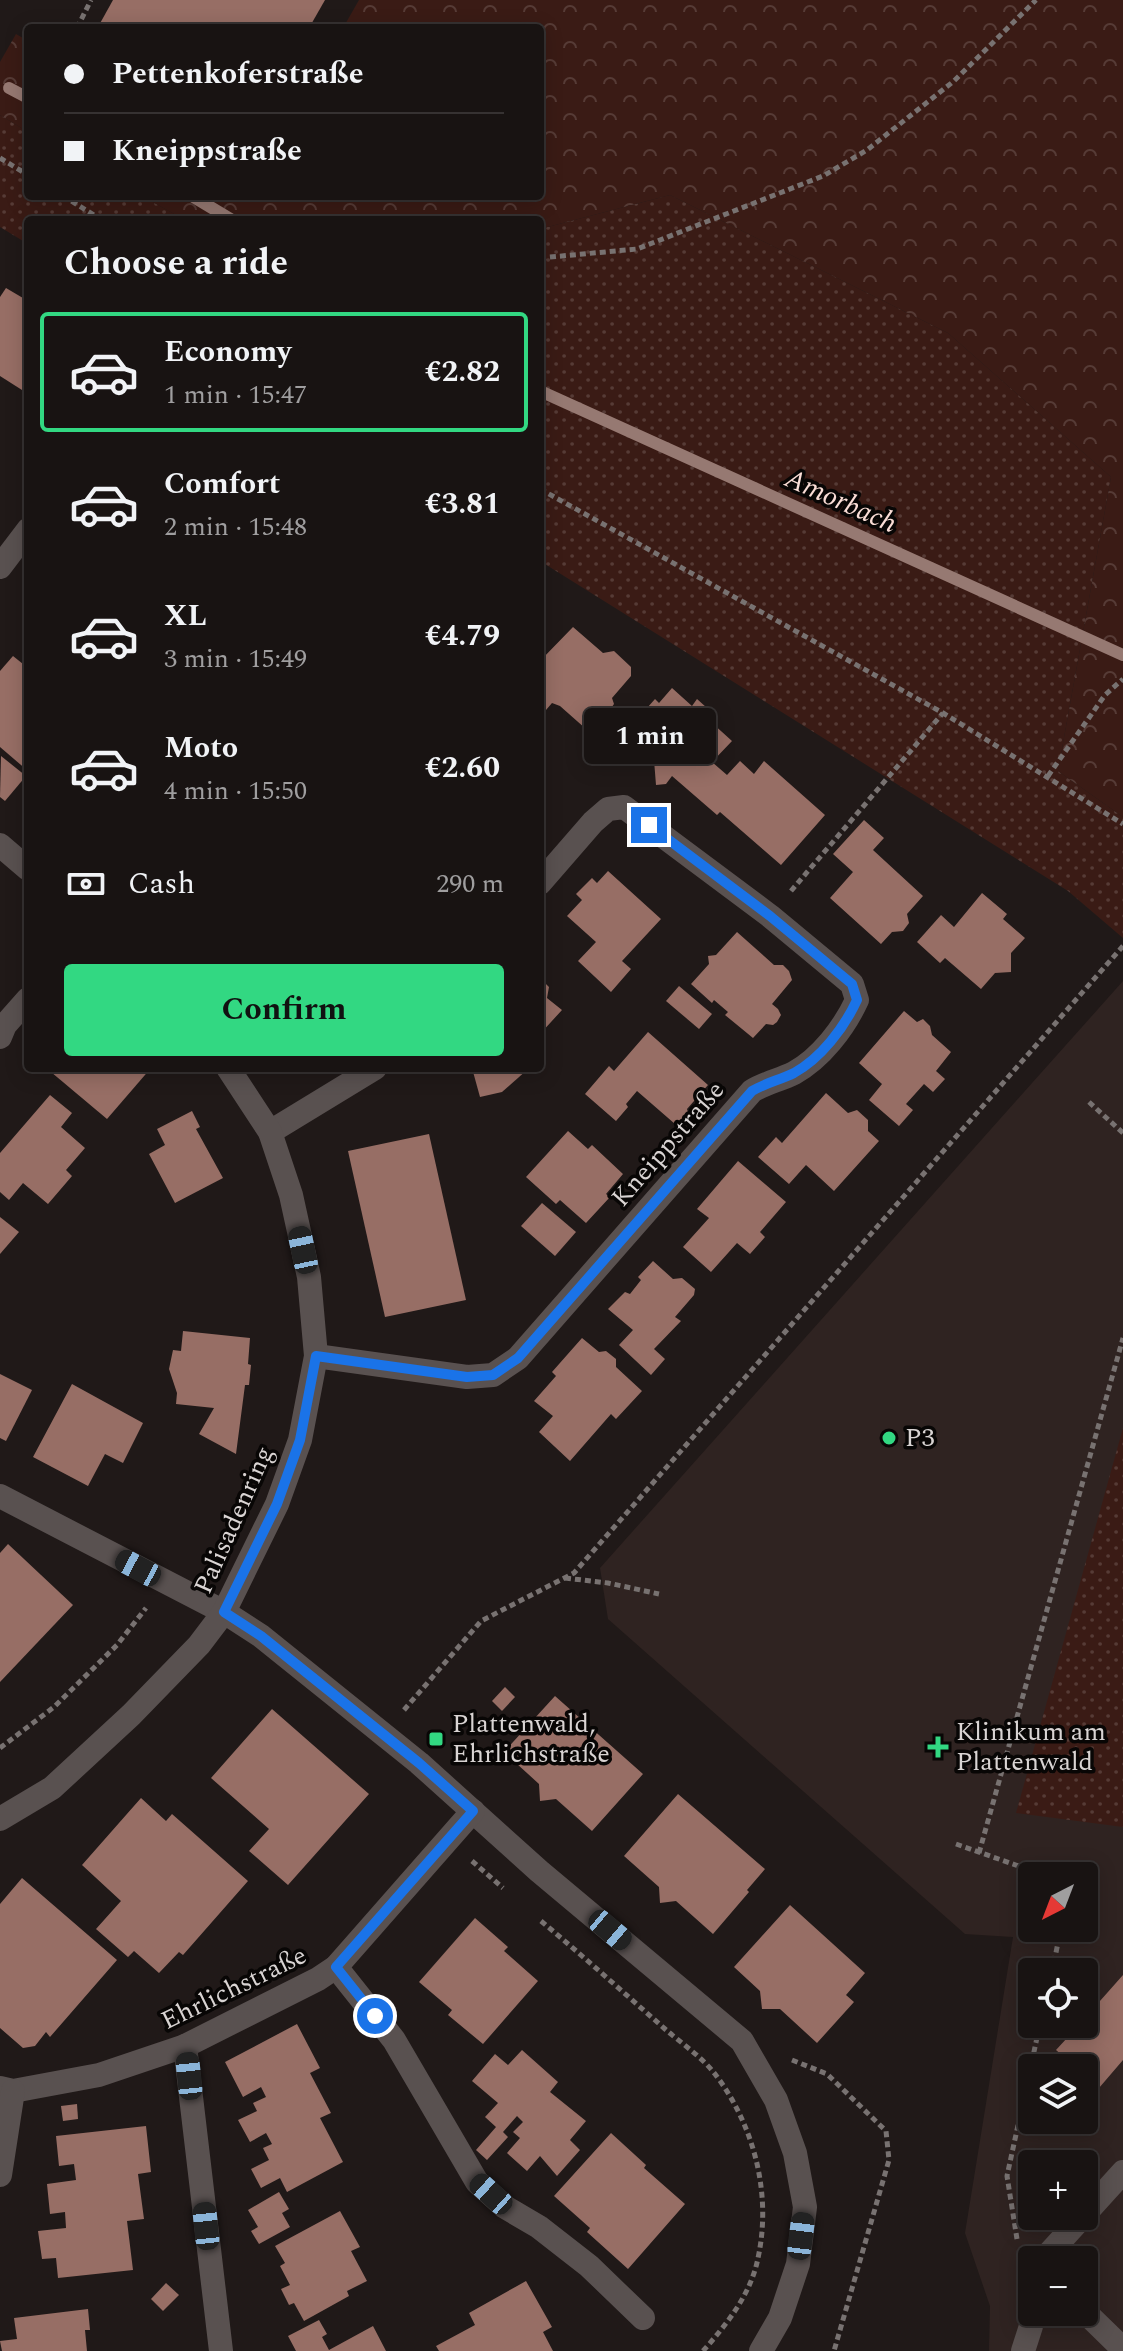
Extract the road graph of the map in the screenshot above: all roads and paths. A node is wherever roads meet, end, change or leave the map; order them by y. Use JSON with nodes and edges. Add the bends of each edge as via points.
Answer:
{"nodes":[{"id":1,"x":91,"y":0,"type":"edge"},
{"id":2,"x":1036,"y":0,"type":"edge"},
{"id":3,"x":79,"y":24,"type":"edge"},
{"id":4,"x":0,"y":158,"type":"edge"},
{"id":5,"x":24,"y":173,"type":"edge"},
{"id":6,"x":70,"y":200,"type":"edge"},
{"id":7,"x":96,"y":216,"type":"edge"},
{"id":8,"x":544,"y":258,"type":"edge"},
{"id":9,"x":544,"y":491,"type":"edge"},
{"id":10,"x":24,"y":535,"type":"edge"},
{"id":11,"x":0,"y":567,"type":"edge"},
{"id":12,"x":1123,"y":679,"type":"edge"},
{"id":13,"x":943,"y":713,"type":"junction"},
{"id":14,"x":1048,"y":776,"type":"junction"},
{"id":15,"x":1123,"y":824,"type":"edge"},
{"id":16,"x":0,"y":845,"type":"edge"},
{"id":17,"x":24,"y":866,"type":"edge"},
{"id":18,"x":544,"y":878,"type":"edge"},
{"id":19,"x":770,"y":916,"type":"junction"},
{"id":20,"x":1123,"y":946,"type":"edge"},
{"id":21,"x":24,"y":1004,"type":"edge"},
{"id":22,"x":0,"y":1037,"type":"edge"},
{"id":23,"x":231,"y":1072,"type":"edge"},
{"id":24,"x":368,"y":1072,"type":"edge"},
{"id":25,"x":1089,"y":1102,"type":"dead end"},
{"id":26,"x":270,"y":1132,"type":"junction"},
{"id":27,"x":1123,"y":1133,"type":"edge"},
{"id":28,"x":1123,"y":1338,"type":"edge"},
{"id":29,"x":316,"y":1356,"type":"junction"},
{"id":30,"x":0,"y":1496,"type":"edge"},
{"id":31,"x":565,"y":1578,"type":"junction"},
{"id":32,"x":166,"y":1583,"type":"junction"},
{"id":33,"x":659,"y":1594,"type":"dead end"},
{"id":34,"x":224,"y":1612,"type":"junction"},
{"id":35,"x":383,"y":1734,"type":"junction"},
{"id":36,"x":0,"y":1748,"type":"edge"},
{"id":37,"x":473,"y":1811,"type":"junction"},
{"id":38,"x":0,"y":1819,"type":"edge"},
{"id":39,"x":447,"y":1839,"type":"junction"},
{"id":40,"x":956,"y":1844,"type":"dead end"},
{"id":41,"x":979,"y":1853,"type":"junction"},
{"id":42,"x":1018,"y":1866,"type":"edge"},
{"id":43,"x":507,"y":1891,"type":"dead end"},
{"id":44,"x":531,"y":1912,"type":"dead end"},
{"id":45,"x":336,"y":1967,"type":"junction"},
{"id":46,"x":1037,"y":2038,"type":"edge"},
{"id":47,"x":742,"y":2041,"type":"junction"},
{"id":48,"x":185,"y":2046,"type":"junction"},
{"id":49,"x":6,"y":2089,"type":"edge"},
{"id":50,"x":1123,"y":2172,"type":"edge"},
{"id":51,"x":0,"y":2175,"type":"edge"},
{"id":52,"x":1098,"y":2200,"type":"edge"},
{"id":53,"x":1065,"y":2230,"type":"edge"},
{"id":54,"x":1024,"y":2246,"type":"edge"},
{"id":55,"x":1045,"y":2246,"type":"edge"},
{"id":56,"x":643,"y":2318,"type":"dead end"},
{"id":57,"x":1098,"y":2325,"type":"edge"},
{"id":58,"x":1031,"y":2326,"type":"edge"},
{"id":59,"x":1123,"y":2349,"type":"edge"},
{"id":60,"x":221,"y":2351,"type":"edge"},
{"id":61,"x":703,"y":2351,"type":"edge"},
{"id":62,"x":761,"y":2351,"type":"edge"},
{"id":63,"x":834,"y":2351,"type":"edge"},
{"id":64,"x":1023,"y":2351,"type":"edge"}],
"edges":[{"from":1,"to":3,"type":"path"},
{"from":2,"to":8,"type":"path","via":[[954,81],[867,150],[823,176],[637,249]]},
{"from":4,"to":5,"type":"path"},
{"from":6,"to":7,"type":"path"},
{"from":9,"to":13,"type":"path"},
{"from":10,"to":11,"type":"street"},
{"from":12,"to":14,"type":"path","via":[[1105,695]]},
{"from":13,"to":14,"type":"path"},
{"from":13,"to":19,"type":"path"},
{"from":14,"to":15,"type":"path"},
{"from":16,"to":17,"type":"street"},
{"from":18,"to":19,"type":"street","name":"Kneippstraße","via":[[593,822],[608,809],[624,807]]},
{"from":19,"to":29,"type":"street","name":"Kneippstraße","via":[[852,984],[857,1000],[848,1020],[812,1061],[752,1091],[518,1358],[493,1375],[467,1377]]},
{"from":20,"to":31,"type":"path"},
{"from":21,"to":22,"type":"street"},
{"from":23,"to":26,"type":"street","name":"Palisadenring"},
{"from":24,"to":26,"type":"street"},
{"from":25,"to":27,"type":"path"},
{"from":26,"to":29,"type":"street","name":"Palisadenring","via":[[309,1277]]},
{"from":28,"to":41,"type":"path"},
{"from":29,"to":34,"type":"street","name":"Palisadenring","via":[[300,1440],[277,1504]]},
{"from":30,"to":32,"type":"street"},
{"from":31,"to":33,"type":"path"},
{"from":31,"to":35,"type":"path","via":[[481,1621]]},
{"from":32,"to":34,"type":"street"},
{"from":32,"to":36,"type":"path","via":[[117,1645],[54,1707]]},
{"from":34,"to":35,"type":"street"},
{"from":34,"to":38,"type":"street","name":"Palisadenring","via":[[131,1715],[52,1788]]},
{"from":35,"to":37,"type":"street"},
{"from":37,"to":39,"type":"street","name":"Ehrlichstraße"},
{"from":37,"to":47,"type":"street"},
{"from":39,"to":43,"type":"path"},
{"from":39,"to":45,"type":"street","name":"Ehrlichstraße"},
{"from":40,"to":41,"type":"path"},
{"from":41,"to":42,"type":"path"},
{"from":44,"to":61,"type":"path","via":[[714,2072],[744,2119],[763,2208],[758,2259],[726,2326]]},
{"from":45,"to":48,"type":"street","name":"Ehrlichstraße"},
{"from":45,"to":56,"type":"street","via":[[394,2040],[477,2182],[589,2266]]},
{"from":46,"to":54,"type":"path","via":[[1007,2176],[1016,2238]]},
{"from":47,"to":62,"type":"street","via":[[776,2100],[795,2153],[805,2207],[798,2264],[780,2318]]},
{"from":47,"to":63,"type":"path","via":[[827,2074],[886,2131],[889,2160]]},
{"from":48,"to":49,"type":"street","name":"Ehrlichstraße","via":[[99,2075]]},
{"from":48,"to":60,"type":"street"},
{"from":49,"to":51,"type":"street"},
{"from":50,"to":52,"type":"street"},
{"from":53,"to":55,"type":"street"},
{"from":57,"to":59,"type":"street"},
{"from":58,"to":64,"type":"street"}]}
